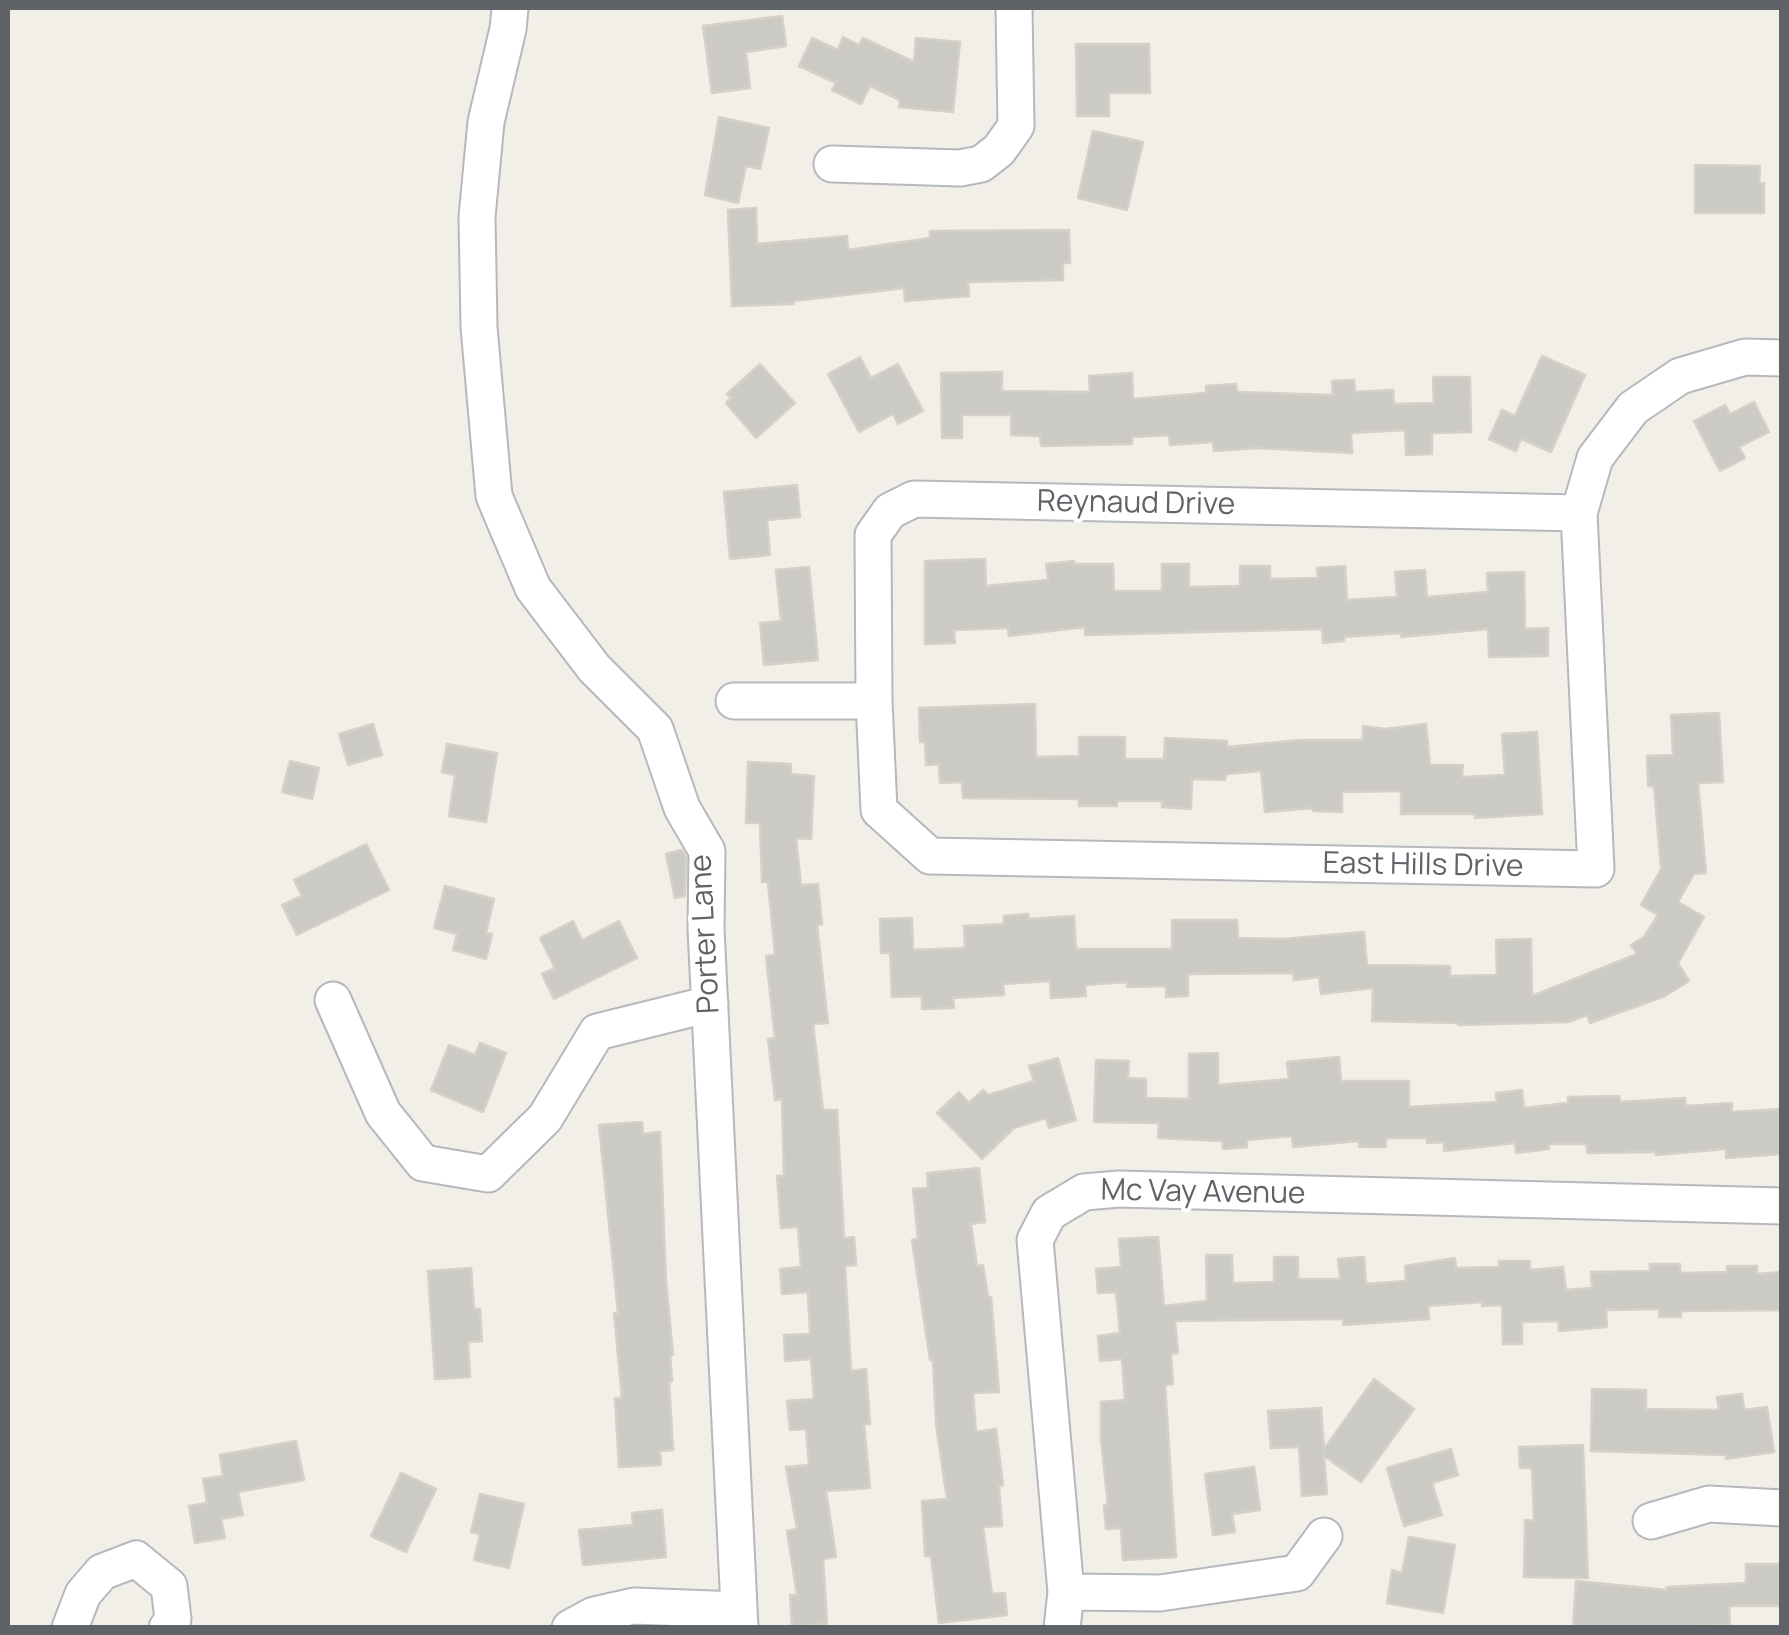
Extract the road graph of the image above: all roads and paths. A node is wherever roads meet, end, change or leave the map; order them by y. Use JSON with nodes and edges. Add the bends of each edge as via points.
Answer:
{"nodes":[{"id":1,"x":510,"y":8,"type":"edge"},
{"id":2,"x":1014,"y":8,"type":"edge"},
{"id":3,"x":832,"y":164,"type":"dead end"},
{"id":4,"x":1782,"y":358,"type":"edge"},
{"id":5,"x":1579,"y":513,"type":"junction"},
{"id":6,"x":874,"y":701,"type":"junction"},
{"id":7,"x":734,"y":702,"type":"dead end"},
{"id":8,"x":333,"y":1000,"type":"dead end"},
{"id":9,"x":710,"y":1004,"type":"junction"},
{"id":10,"x":1782,"y":1206,"type":"edge"},
{"id":11,"x":1782,"y":1508,"type":"edge"},
{"id":12,"x":1651,"y":1521,"type":"dead end"},
{"id":13,"x":1324,"y":1536,"type":"dead end"},
{"id":14,"x":1066,"y":1592,"type":"junction"},
{"id":15,"x":738,"y":1619,"type":"edge"},
{"id":16,"x":70,"y":1628,"type":"edge"},
{"id":17,"x":167,"y":1628,"type":"edge"},
{"id":18,"x":570,"y":1628,"type":"edge"},
{"id":19,"x":1062,"y":1628,"type":"edge"}],
"edges":[{"from":1,"to":9,"type":"street","name":"Porter Lane","via":[[486,122],[477,217],[494,496],[532,588],[594,668],[655,729],[682,808],[707,851]]},
{"from":2,"to":3,"type":"street","via":[[1016,126],[999,150],[981,164],[960,168]]},
{"from":4,"to":5,"type":"street","name":"East Hills Drive","via":[[1745,357],[1680,376],[1633,408],[1594,458]]},
{"from":5,"to":6,"type":"street","name":"Reynaud Drive","via":[[914,499],[890,510],[873,535]]},
{"from":5,"to":6,"type":"street","name":"East Hills Drive","via":[[1596,869],[930,856],[879,810]]},
{"from":6,"to":7,"type":"street"},
{"from":8,"to":9,"type":"street","via":[[383,1113],[423,1163],[488,1174],[545,1118],[597,1032]]},
{"from":9,"to":15,"type":"street","name":"Porter Lane"},
{"from":10,"to":14,"type":"street","name":"Mc Vay Avenue","via":[[1084,1192],[1049,1213],[1035,1240]]},
{"from":11,"to":12,"type":"street","via":[[1709,1504]]},
{"from":13,"to":14,"type":"street","via":[[1298,1573],[1160,1594]]},
{"from":14,"to":19,"type":"street","name":"Mc Vay Avenue"},
{"from":15,"to":18,"type":"street","via":[[634,1606]]},
{"from":16,"to":17,"type":"street","via":[[102,1572],[136,1559],[169,1586],[173,1619]]}]}
